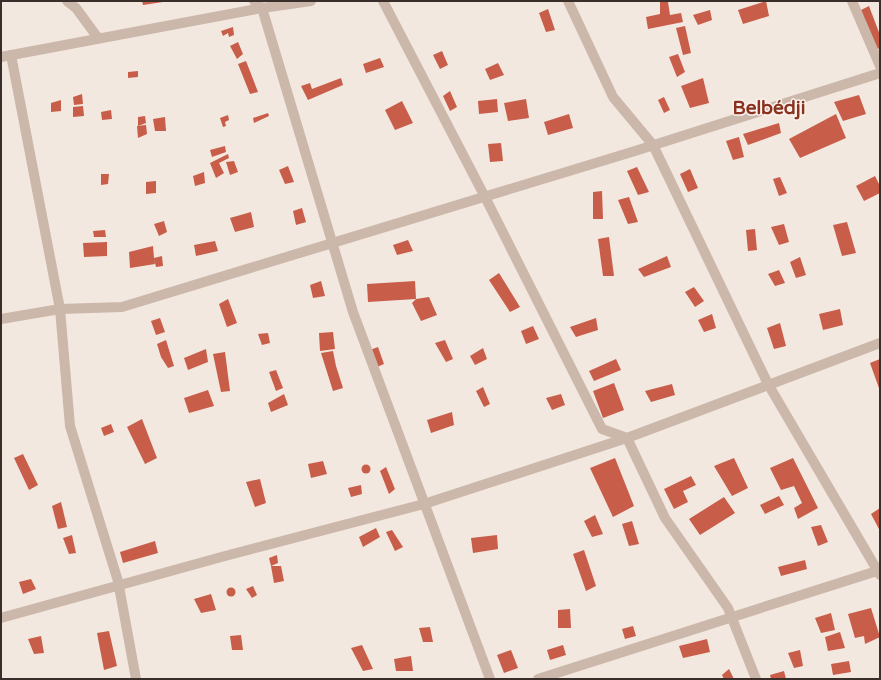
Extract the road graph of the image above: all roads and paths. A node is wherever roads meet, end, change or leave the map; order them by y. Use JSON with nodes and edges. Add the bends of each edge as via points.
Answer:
{"nodes":[{"id":1,"x":67,"y":1,"type":"edge"},
{"id":2,"x":310,"y":1,"type":"edge"},
{"id":3,"x":383,"y":1,"type":"edge"},
{"id":4,"x":568,"y":1,"type":"edge"},
{"id":5,"x":852,"y":1,"type":"edge"},
{"id":6,"x":258,"y":4,"type":"edge"},
{"id":7,"x":98,"y":38,"type":"junction"},
{"id":8,"x":6,"y":56,"type":"edge"},
{"id":9,"x":880,"y":66,"type":"edge"},
{"id":10,"x":880,"y":73,"type":"edge"},
{"id":11,"x":652,"y":145,"type":"junction"},
{"id":12,"x":485,"y":197,"type":"junction"},
{"id":13,"x":332,"y":243,"type":"junction"},
{"id":14,"x":60,"y":309,"type":"junction"},
{"id":15,"x":1,"y":319,"type":"edge"},
{"id":16,"x":880,"y":343,"type":"edge"},
{"id":17,"x":768,"y":384,"type":"junction"},
{"id":18,"x":627,"y":438,"type":"junction"},
{"id":19,"x":424,"y":504,"type":"junction"},
{"id":20,"x":879,"y":572,"type":"edge"},
{"id":21,"x":118,"y":586,"type":"junction"},
{"id":22,"x":1,"y":618,"type":"edge"},
{"id":23,"x":732,"y":618,"type":"junction"},
{"id":24,"x":136,"y":679,"type":"edge"},
{"id":25,"x":490,"y":679,"type":"edge"},
{"id":26,"x":538,"y":679,"type":"edge"},
{"id":27,"x":756,"y":679,"type":"edge"}],
"edges":[{"from":1,"to":7,"type":"street","via":[[76,8]]},
{"from":2,"to":6,"type":"street"},
{"from":3,"to":12,"type":"street"},
{"from":4,"to":11,"type":"street","via":[[614,96]]},
{"from":5,"to":9,"type":"street"},
{"from":6,"to":7,"type":"street"},
{"from":6,"to":13,"type":"street"},
{"from":7,"to":8,"type":"street"},
{"from":8,"to":14,"type":"street"},
{"from":10,"to":11,"type":"street"},
{"from":11,"to":12,"type":"street"},
{"from":11,"to":17,"type":"street"},
{"from":12,"to":13,"type":"street"},
{"from":12,"to":18,"type":"street","via":[[602,429]]},
{"from":13,"to":14,"type":"street","via":[[122,307]]},
{"from":13,"to":19,"type":"street","via":[[353,312]]},
{"from":14,"to":15,"type":"street"},
{"from":14,"to":21,"type":"street","via":[[70,426]]},
{"from":16,"to":17,"type":"street"},
{"from":17,"to":18,"type":"street"},
{"from":17,"to":20,"type":"street"},
{"from":18,"to":19,"type":"street"},
{"from":18,"to":23,"type":"street","via":[[665,518],[728,608]]},
{"from":19,"to":21,"type":"street"},
{"from":19,"to":25,"type":"street"},
{"from":20,"to":23,"type":"street"},
{"from":21,"to":22,"type":"street"},
{"from":21,"to":24,"type":"street"},
{"from":23,"to":26,"type":"street"},
{"from":23,"to":27,"type":"street"}]}
